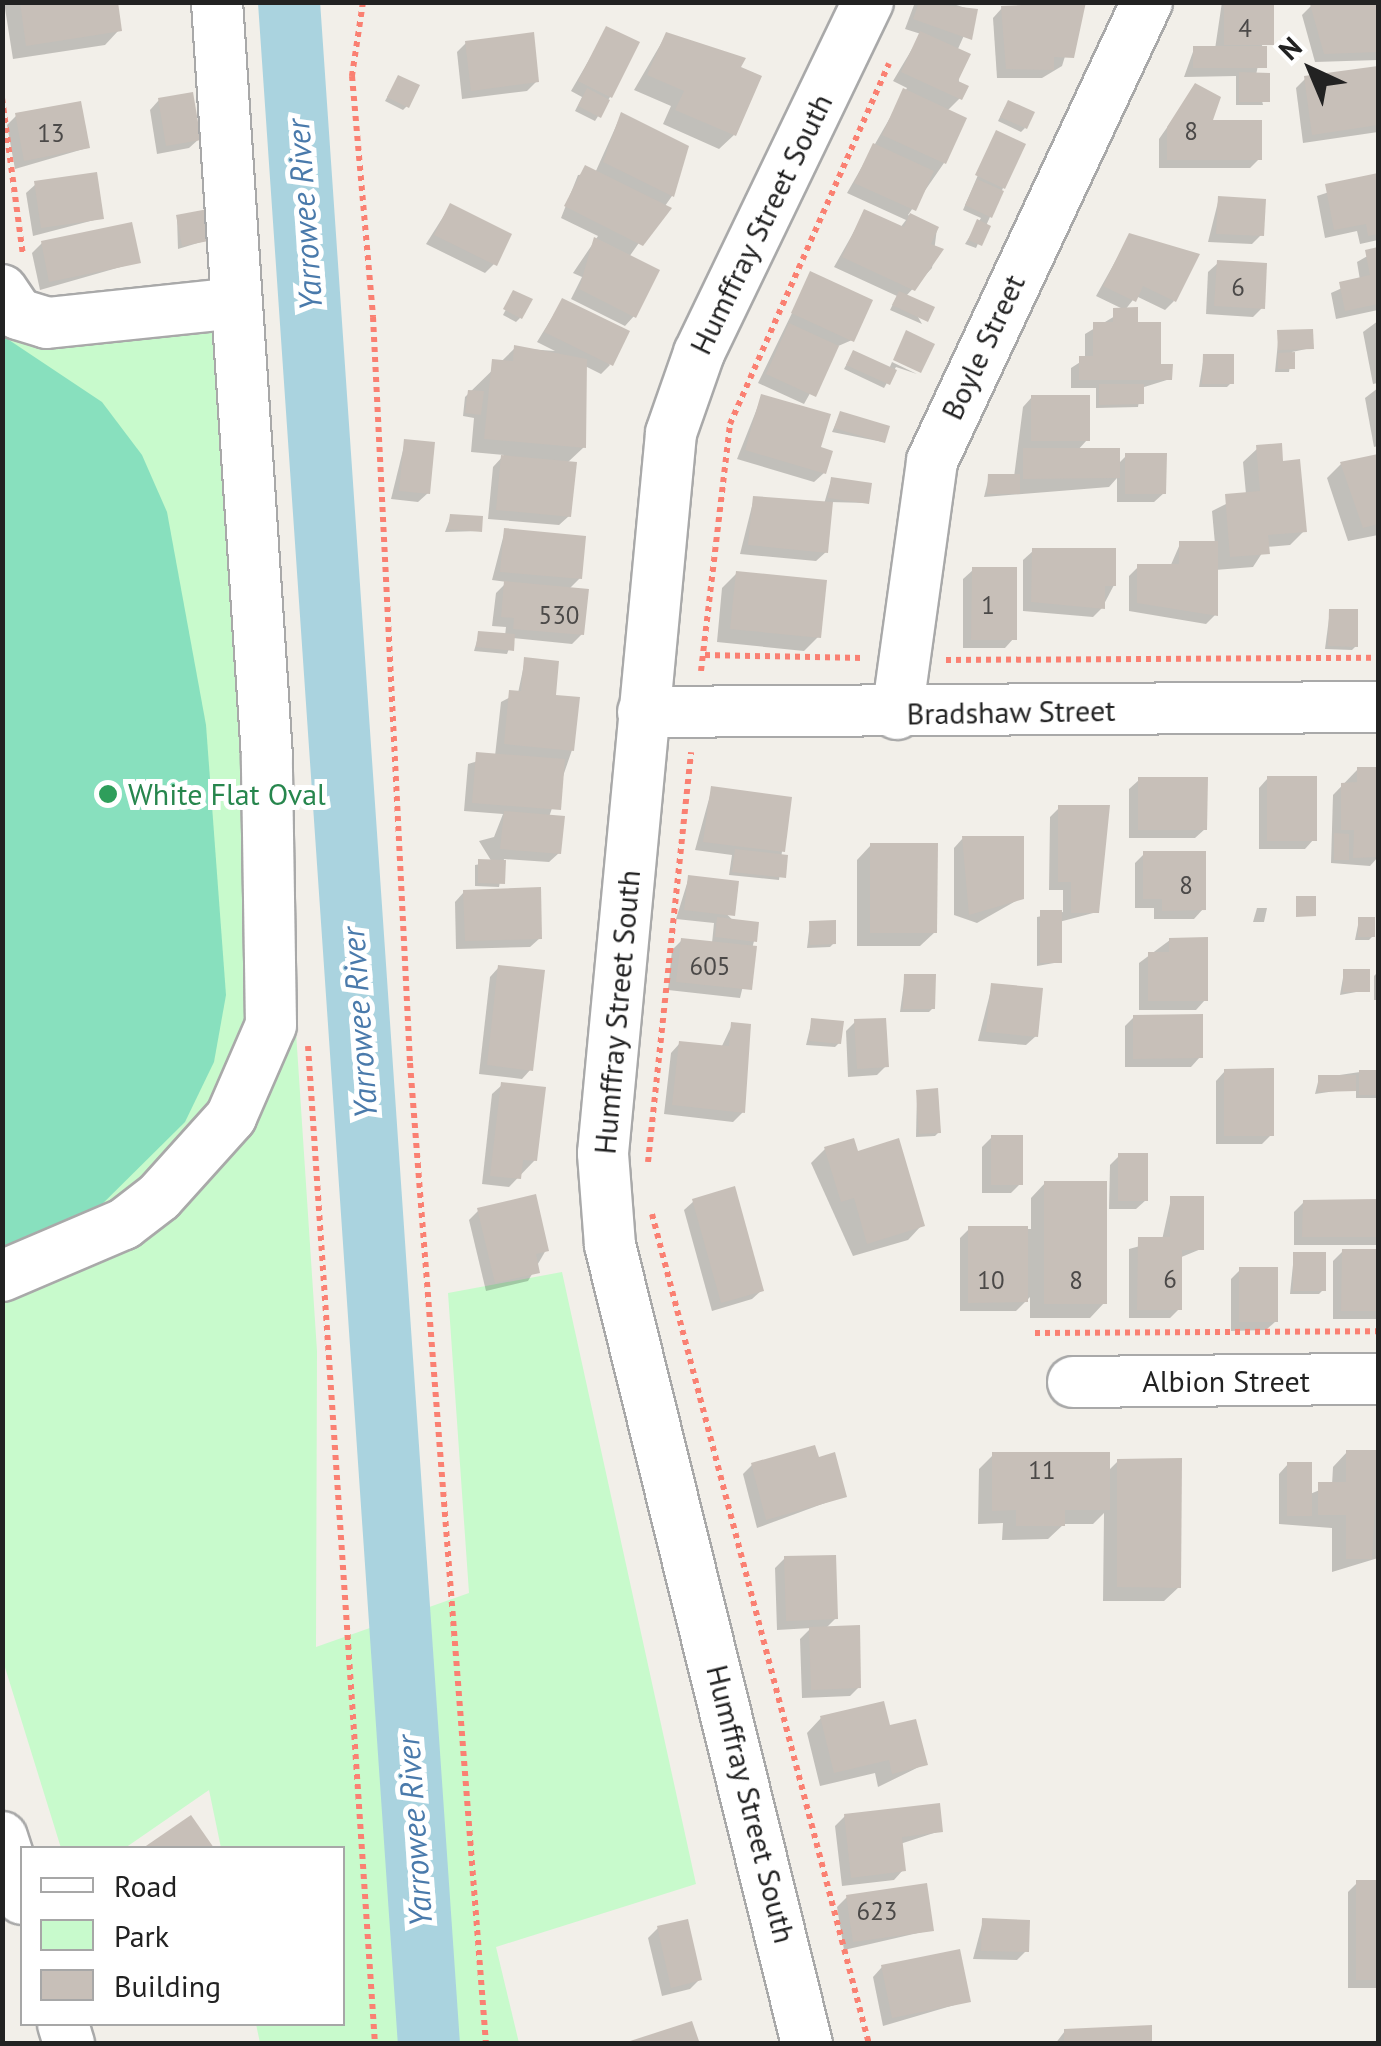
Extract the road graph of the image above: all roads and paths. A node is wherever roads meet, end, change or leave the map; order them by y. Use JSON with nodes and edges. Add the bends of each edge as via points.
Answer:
{"nodes":[{"id":1,"x":217,"y":2,"type":"edge"},
{"id":2,"x":364,"y":2,"type":"edge"},
{"id":3,"x":868,"y":2,"type":"edge"},
{"id":4,"x":1146,"y":2,"type":"edge"},
{"id":5,"x":892,"y":56,"type":"dead end"},
{"id":6,"x":2,"y":98,"type":"edge"},
{"id":7,"x":14,"y":282,"type":"edge"},
{"id":8,"x":236,"y":303,"type":"junction"},
{"id":9,"x":704,"y":656,"type":"junction"},
{"id":10,"x":904,"y":658,"type":"junction"},
{"id":11,"x":1378,"y":658,"type":"edge"},
{"id":12,"x":1378,"y":707,"type":"edge"},
{"id":13,"x":643,"y":712,"type":"junction"},
{"id":14,"x":693,"y":712,"type":"junction"},
{"id":15,"x":897,"y":714,"type":"junction"},
{"id":16,"x":647,"y":1168,"type":"dead end"},
{"id":17,"x":650,"y":1204,"type":"dead end"},
{"id":18,"x":2,"y":1276,"type":"edge"},
{"id":19,"x":1378,"y":1331,"type":"edge"},
{"id":20,"x":1035,"y":1334,"type":"dead end"},
{"id":21,"x":1378,"y":1380,"type":"edge"},
{"id":22,"x":1073,"y":1382,"type":"dead end"},
{"id":23,"x":2,"y":1838,"type":"edge"},
{"id":24,"x":20,"y":1892,"type":"edge"},
{"id":25,"x":486,"y":2044,"type":"edge"},
{"id":26,"x":807,"y":2044,"type":"edge"},
{"id":27,"x":869,"y":2044,"type":"edge"}],
"edges":[{"from":1,"to":8,"type":"street"},
{"from":2,"to":25,"type":"path","via":[[352,76],[373,317],[410,1063]]},
{"from":3,"to":13,"type":"street","name":"Humffray Street South","via":[[688,379],[664,476]]},
{"from":4,"to":10,"type":"street","name":"Boyle Street","via":[[932,461]]},
{"from":5,"to":9,"type":"path","via":[[730,424]]},
{"from":6,"to":7,"type":"path"},
{"from":7,"to":8,"type":"street","via":[[18,314],[48,324]]},
{"from":8,"to":18,"type":"street","via":[[267,758],[271,1025],[250,1085],[186,1172],[124,1224]]},
{"from":9,"to":10,"type":"path"},
{"from":9,"to":14,"type":"path"},
{"from":10,"to":11,"type":"path"},
{"from":10,"to":15,"type":"street","name":"Boyle Street"},
{"from":12,"to":15,"type":"street","name":"Bradshaw Street"},
{"from":13,"to":14,"type":"street","name":"Bradshaw Street"},
{"from":13,"to":26,"type":"street","name":"Humffray Street South","via":[[604,1131],[608,1230]]},
{"from":14,"to":15,"type":"street","name":"Bradshaw Street"},
{"from":14,"to":16,"type":"path","via":[[679,926]]},
{"from":17,"to":27,"type":"path"},
{"from":19,"to":20,"type":"path"},
{"from":21,"to":22,"type":"street","name":"Albion Street"},
{"from":23,"to":24,"type":"street"}]}
